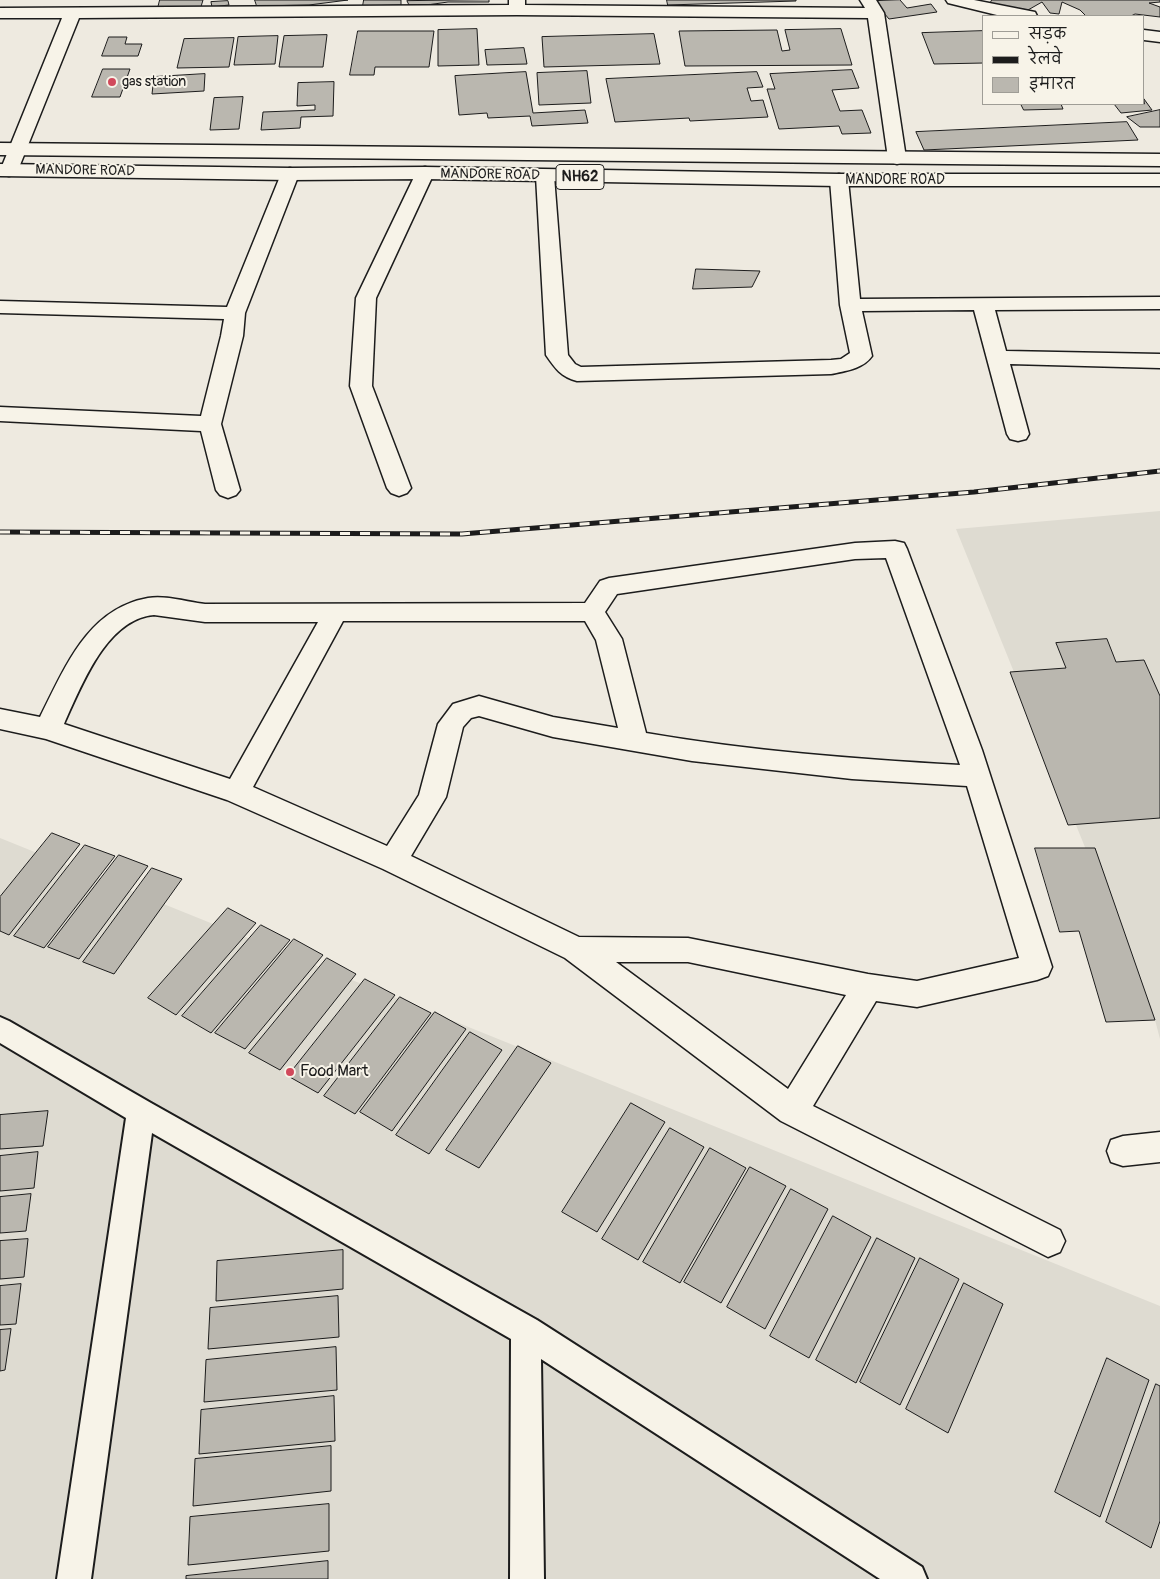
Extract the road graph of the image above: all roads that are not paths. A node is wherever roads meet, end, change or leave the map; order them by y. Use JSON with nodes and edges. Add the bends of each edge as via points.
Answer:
{"nodes":[{"id":1,"x":954,"y":0,"type":"edge"},
{"id":2,"x":517,"y":5,"type":"edge"},
{"id":3,"x":872,"y":6,"type":"edge"},
{"id":4,"x":0,"y":13,"type":"edge"},
{"id":5,"x":72,"y":14,"type":"junction"},
{"id":6,"x":1022,"y":15,"type":"edge"},
{"id":7,"x":1145,"y":35,"type":"edge"},
{"id":8,"x":1160,"y":37,"type":"edge"},
{"id":9,"x":9,"y":149,"type":"edge"},
{"id":10,"x":897,"y":158,"type":"junction"},
{"id":11,"x":1160,"y":160,"type":"edge"},
{"id":12,"x":4,"y":170,"type":"edge"},
{"id":13,"x":425,"y":173,"type":"junction"},
{"id":14,"x":290,"y":174,"type":"junction"},
{"id":15,"x":545,"y":176,"type":"junction"},
{"id":16,"x":839,"y":180,"type":"junction"},
{"id":17,"x":1160,"y":180,"type":"edge"},
{"id":18,"x":1160,"y":303,"type":"edge"},
{"id":19,"x":984,"y":304,"type":"junction"},
{"id":20,"x":850,"y":305,"type":"junction"},
{"id":21,"x":0,"y":307,"type":"edge"},
{"id":22,"x":235,"y":313,"type":"junction"},
{"id":23,"x":997,"y":357,"type":"junction"},
{"id":24,"x":1160,"y":361,"type":"edge"},
{"id":25,"x":0,"y":414,"type":"edge"},
{"id":26,"x":210,"y":424,"type":"junction"},
{"id":27,"x":1018,"y":434,"type":"dead end"},
{"id":28,"x":399,"y":488,"type":"dead end"},
{"id":29,"x":228,"y":490,"type":"dead end"},
{"id":30,"x":336,"y":612,"type":"junction"},
{"id":31,"x":592,"y":612,"type":"junction"},
{"id":32,"x":0,"y":719,"type":"edge"},
{"id":33,"x":48,"y":729,"type":"junction"},
{"id":34,"x":635,"y":742,"type":"junction"},
{"id":35,"x":977,"y":776,"type":"junction"},
{"id":36,"x":237,"y":792,"type":"junction"},
{"id":37,"x":393,"y":861,"type":"junction"},
{"id":38,"x":576,"y":949,"type":"junction"},
{"id":39,"x":868,"y":987,"type":"junction"},
{"id":40,"x":0,"y":1029,"type":"edge"},
{"id":41,"x":792,"y":1111,"type":"junction"},
{"id":42,"x":141,"y":1112,"type":"junction"},
{"id":43,"x":1160,"y":1147,"type":"edge"},
{"id":44,"x":1123,"y":1151,"type":"dead end"},
{"id":45,"x":1048,"y":1241,"type":"dead end"},
{"id":46,"x":526,"y":1330,"type":"junction"},
{"id":47,"x":74,"y":1579,"type":"edge"},
{"id":48,"x":527,"y":1579,"type":"edge"},
{"id":49,"x":910,"y":1579,"type":"edge"}],
"edges":[{"from":1,"to":6,"type":"main road"},
{"from":2,"to":3,"type":"main road"},
{"from":2,"to":5,"type":"main road"},
{"from":3,"to":10,"type":"main road"},
{"from":4,"to":5,"type":"main road"},
{"from":5,"to":9,"type":"main road"},
{"from":7,"to":8,"type":"main road"},
{"from":9,"to":10,"type":"main road","name":"MANDORE ROAD","number":"NH62"},
{"from":9,"to":12,"type":"main road"},
{"from":10,"to":11,"type":"main road","name":"MANDORE ROAD","number":"NH62"},
{"from":12,"to":14,"type":"main road","name":"MANDORE ROAD","number":"NH62"},
{"from":13,"to":14,"type":"main road","name":"MANDORE ROAD","number":"NH62"},
{"from":13,"to":15,"type":"main road","name":"MANDORE ROAD","number":"NH62"},
{"from":13,"to":28,"type":"main road","via":[[366,298],[361,386]]},
{"from":14,"to":22,"type":"main road"},
{"from":15,"to":16,"type":"main road","name":"MANDORE ROAD","number":"NH62"},
{"from":15,"to":20,"type":"main road","via":[[557,355],[576,374],[847,364],[861,356]]},
{"from":16,"to":17,"type":"main road","name":"MANDORE ROAD","number":"NH62"},
{"from":16,"to":20,"type":"main road"},
{"from":18,"to":19,"type":"main road"},
{"from":19,"to":20,"type":"main road"},
{"from":19,"to":23,"type":"main road"},
{"from":21,"to":22,"type":"main road"},
{"from":22,"to":26,"type":"main road"},
{"from":23,"to":24,"type":"main road"},
{"from":23,"to":27,"type":"main road"},
{"from":25,"to":26,"type":"main road"},
{"from":26,"to":29,"type":"main road"},
{"from":30,"to":31,"type":"main road"},
{"from":30,"to":33,"type":"main road","via":[[205,613],[149,606],[128,612],[92,642]]},
{"from":30,"to":36,"type":"main road"},
{"from":31,"to":34,"type":"main road","via":[[609,639]]},
{"from":31,"to":35,"type":"main road","via":[[609,587],[835,554],[895,549]]},
{"from":32,"to":33,"type":"main road"},
{"from":33,"to":36,"type":"main road"},
{"from":34,"to":35,"type":"main road","via":[[852,769]]},
{"from":34,"to":37,"type":"main road","via":[[553,727],[480,706],[462,711],[451,724],[432,797]]},
{"from":35,"to":39,"type":"main road","via":[[1037,967],[917,994]]},
{"from":36,"to":37,"type":"main road"},
{"from":37,"to":38,"type":"main road"},
{"from":38,"to":39,"type":"main road","via":[[688,950]]},
{"from":38,"to":41,"type":"main road"},
{"from":39,"to":41,"type":"main road"},
{"from":40,"to":42,"type":"lane"},
{"from":41,"to":45,"type":"main road"},
{"from":42,"to":46,"type":"lane"},
{"from":42,"to":47,"type":"lane"},
{"from":43,"to":44,"type":"main road"},
{"from":46,"to":48,"type":"lane"},
{"from":46,"to":49,"type":"lane"}]}
